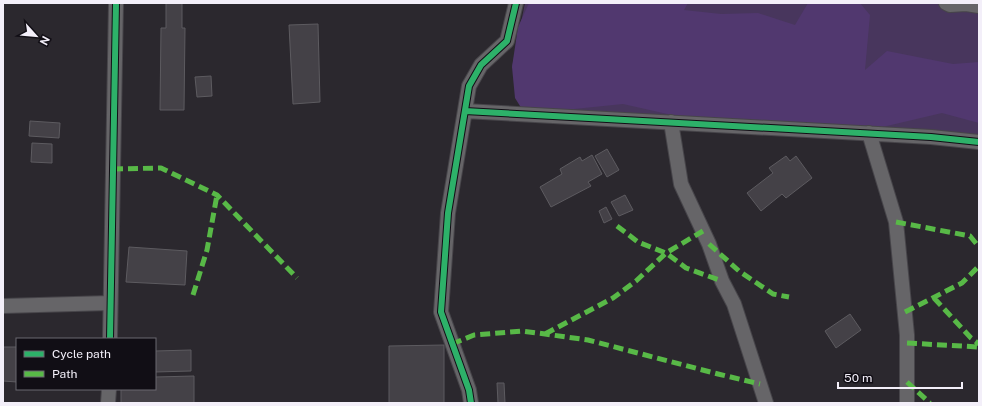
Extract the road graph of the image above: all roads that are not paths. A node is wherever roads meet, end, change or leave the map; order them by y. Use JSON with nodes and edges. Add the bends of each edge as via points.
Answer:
{"nodes":[{"id":1,"x":116,"y":3,"type":"edge"},
{"id":2,"x":516,"y":3,"type":"edge"},
{"id":3,"x":946,"y":3,"type":"edge"},
{"id":4,"x":979,"y":6,"type":"edge"},
{"id":5,"x":465,"y":111,"type":"junction"},
{"id":6,"x":671,"y":122,"type":"junction"},
{"id":7,"x":869,"y":134,"type":"junction"},
{"id":8,"x":979,"y":142,"type":"edge"},
{"id":9,"x":110,"y":303,"type":"junction"},
{"id":10,"x":3,"y":306,"type":"edge"},
{"id":11,"x":110,"y":338,"type":"edge"},
{"id":12,"x":109,"y":390,"type":"edge"},
{"id":13,"x":108,"y":403,"type":"edge"},
{"id":14,"x":471,"y":403,"type":"edge"},
{"id":15,"x":766,"y":403,"type":"edge"},
{"id":16,"x":907,"y":403,"type":"edge"}],
"edges":[{"from":1,"to":9,"type":"street"},
{"from":2,"to":5,"type":"street","via":[[506,42],[478,70],[469,86]]},
{"from":3,"to":4,"type":"street"},
{"from":5,"to":6,"type":"street"},
{"from":5,"to":14,"type":"street","via":[[448,213],[441,312],[469,390]]},
{"from":6,"to":7,"type":"street"},
{"from":6,"to":15,"type":"street","via":[[680,184],[734,304]]},
{"from":7,"to":8,"type":"street"},
{"from":7,"to":16,"type":"street","via":[[896,222],[907,335]]},
{"from":9,"to":10,"type":"street"},
{"from":9,"to":11,"type":"street"},
{"from":12,"to":13,"type":"street"}]}
